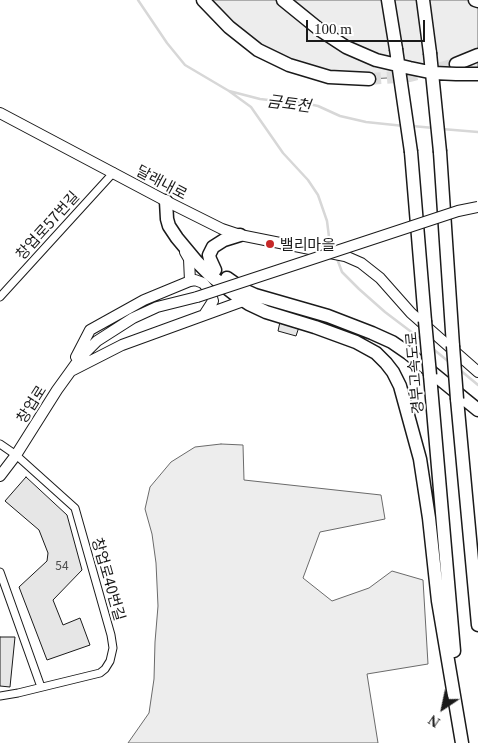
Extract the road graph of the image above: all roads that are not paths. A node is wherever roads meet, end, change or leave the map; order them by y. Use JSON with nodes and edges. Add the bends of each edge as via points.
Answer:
{"nodes":[{"id":1,"x":203,"y":0,"type":"edge"},
{"id":2,"x":283,"y":0,"type":"edge"},
{"id":3,"x":388,"y":0,"type":"edge"},
{"id":4,"x":392,"y":0,"type":"edge"},
{"id":5,"x":423,"y":0,"type":"edge"},
{"id":6,"x":396,"y":49,"type":"junction"},
{"id":7,"x":478,"y":55,"type":"edge"},
{"id":8,"x":456,"y":64,"type":"tunnel mouth"},
{"id":9,"x":478,"y":74,"type":"edge"},
{"id":10,"x":369,"y":79,"type":"tunnel mouth"},
{"id":11,"x":0,"y":112,"type":"edge"},
{"id":12,"x":114,"y":172,"type":"junction"},
{"id":13,"x":166,"y":202,"type":"junction"},
{"id":14,"x":478,"y":207,"type":"edge"},
{"id":15,"x":240,"y":235,"type":"junction"},
{"id":16,"x":178,"y":238,"type":"junction"},
{"id":17,"x":215,"y":270,"type":"junction"},
{"id":18,"x":190,"y":281,"type":"junction"},
{"id":19,"x":0,"y":297,"type":"edge"},
{"id":20,"x":243,"y":301,"type":"junction"},
{"id":21,"x":204,"y":315,"type":"junction"},
{"id":22,"x":70,"y":372,"type":"junction"},
{"id":23,"x":478,"y":372,"type":"edge"},
{"id":24,"x":478,"y":410,"type":"edge"},
{"id":25,"x":0,"y":444,"type":"edge"},
{"id":26,"x":16,"y":455,"type":"junction"},
{"id":27,"x":0,"y":476,"type":"edge"},
{"id":28,"x":0,"y":572,"type":"edge"},
{"id":29,"x":478,"y":625,"type":"edge"},
{"id":30,"x":42,"y":687,"type":"junction"},
{"id":31,"x":0,"y":696,"type":"edge"},
{"id":32,"x":462,"y":743,"type":"edge"}],
"edges":[{"from":1,"to":10,"type":"highway","via":[[258,50],[289,65],[329,77]]},
{"from":2,"to":9,"type":"highway","bridge":true,"via":[[346,47],[376,60],[434,73]]},
{"from":3,"to":6,"type":"highway"},
{"from":4,"to":6,"type":"highway","name":"경부고속도로"},
{"from":5,"to":29,"type":"highway","bridge":true,"via":[[440,152],[457,399]]},
{"from":6,"to":32,"type":"highway","name":"경부고속도로","bridge":true,"via":[[411,152]]},
{"from":7,"to":8,"type":"highway"},
{"from":11,"to":12,"type":"street","name":"달래내로"},
{"from":12,"to":13,"type":"street","name":"달래내로"},
{"from":12,"to":19,"type":"street","name":"창업로57번길"},
{"from":13,"to":15,"type":"street","name":"달래내로","via":[[222,230]]},
{"from":13,"to":16,"type":"highway","via":[[169,226]]},
{"from":13,"to":17,"type":"highway","via":[[180,232]]},
{"from":14,"to":22,"type":"street","bridge":true,"via":[[157,307],[96,341]]},
{"from":15,"to":17,"type":"highway","via":[[213,247],[209,254]]},
{"from":15,"to":23,"type":"street","name":"달래내로","bridge":true,"via":[[345,256],[361,263],[380,278],[411,313]]},
{"from":16,"to":18,"type":"street","via":[[189,259]]},
{"from":16,"to":20,"type":"highway","via":[[210,275]]},
{"from":17,"to":24,"type":"highway","via":[[244,290],[328,316],[392,342]]},
{"from":18,"to":21,"type":"street","via":[[196,280],[210,291],[213,301]]},
{"from":18,"to":22,"type":"street","via":[[144,300],[90,330]]},
{"from":20,"to":21,"type":"street"},
{"from":20,"to":32,"type":"highway","via":[[356,342],[376,353],[393,372],[400,386],[420,459],[438,600]]},
{"from":21,"to":22,"type":"street","via":[[122,345]]},
{"from":22,"to":26,"type":"street","name":"창업로"},
{"from":25,"to":26,"type":"street"},
{"from":26,"to":27,"type":"street","name":"창업로"},
{"from":26,"to":30,"type":"street","name":"창업로40번길","via":[[75,508],[113,644],[110,661],[100,674]]},
{"from":28,"to":30,"type":"street"},
{"from":30,"to":31,"type":"street","name":"창업로40번길"}]}
